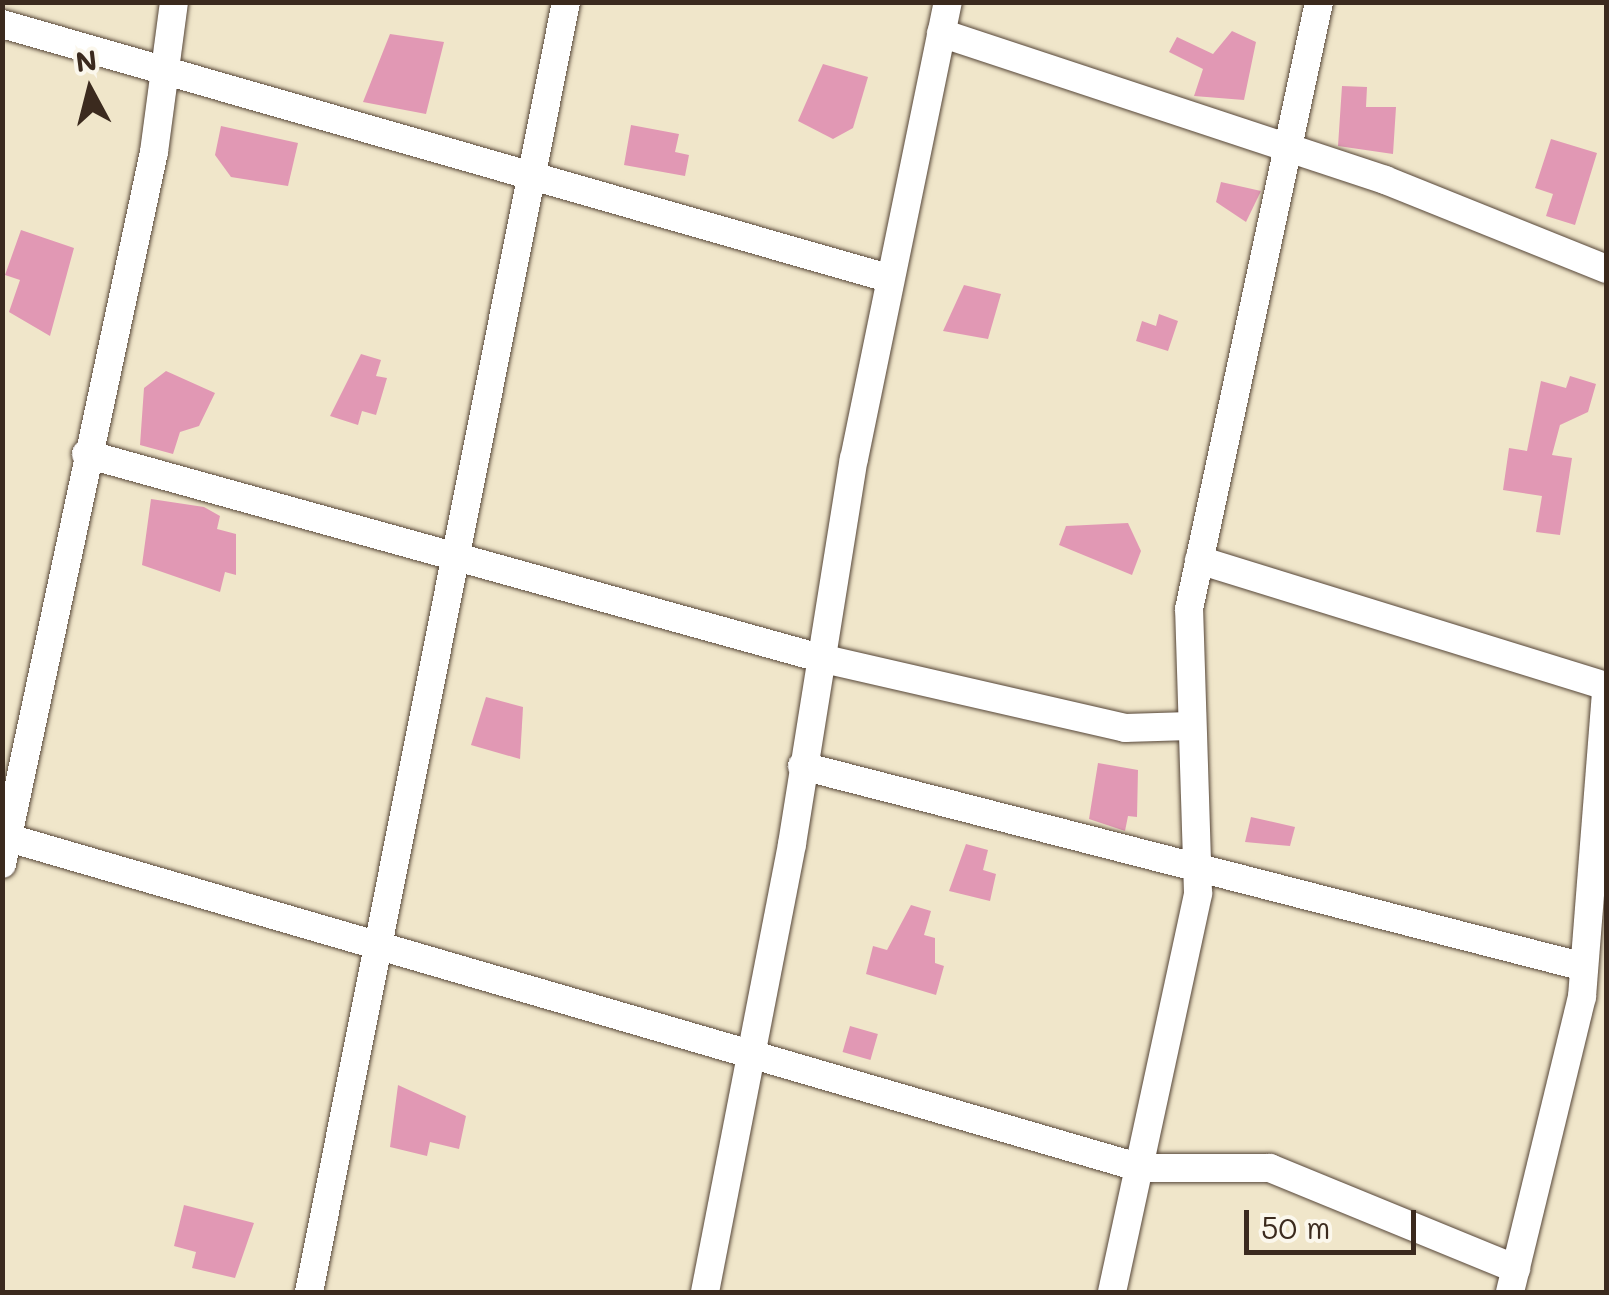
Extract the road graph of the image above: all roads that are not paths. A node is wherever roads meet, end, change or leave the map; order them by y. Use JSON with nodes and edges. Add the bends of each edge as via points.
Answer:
{"nodes":[{"id":1,"x":174,"y":2,"type":"edge"},
{"id":2,"x":566,"y":2,"type":"edge"},
{"id":3,"x":948,"y":2,"type":"edge"},
{"id":4,"x":1319,"y":2,"type":"edge"},
{"id":5,"x":2,"y":24,"type":"edge"},
{"id":6,"x":942,"y":33,"type":"junction"},
{"id":7,"x":165,"y":70,"type":"junction"},
{"id":8,"x":1291,"y":148,"type":"junction"},
{"id":9,"x":529,"y":180,"type":"junction"},
{"id":10,"x":1606,"y":268,"type":"edge"},
{"id":11,"x":888,"y":278,"type":"junction"},
{"id":12,"x":86,"y":454,"type":"junction"},
{"id":13,"x":452,"y":554,"type":"junction"},
{"id":14,"x":1199,"y":560,"type":"junction"},
{"id":15,"x":820,"y":658,"type":"junction"},
{"id":16,"x":1606,"y":688,"type":"edge"},
{"id":17,"x":1190,"y":726,"type":"junction"},
{"id":18,"x":802,"y":766,"type":"junction"},
{"id":19,"x":6,"y":851,"type":"edge"},
{"id":20,"x":1200,"y":867,"type":"junction"},
{"id":21,"x":380,"y":946,"type":"junction"},
{"id":22,"x":1584,"y":966,"type":"junction"},
{"id":23,"x":750,"y":1054,"type":"junction"},
{"id":24,"x":1141,"y":1168,"type":"junction"},
{"id":25,"x":1513,"y":1280,"type":"edge"},
{"id":26,"x":309,"y":1292,"type":"edge"},
{"id":27,"x":705,"y":1292,"type":"edge"},
{"id":28,"x":1112,"y":1292,"type":"edge"}],
"edges":[{"from":1,"to":7,"type":"street"},
{"from":2,"to":9,"type":"street"},
{"from":3,"to":6,"type":"street"},
{"from":4,"to":8,"type":"street"},
{"from":5,"to":7,"type":"street"},
{"from":6,"to":8,"type":"street"},
{"from":6,"to":11,"type":"street"},
{"from":7,"to":9,"type":"street"},
{"from":7,"to":12,"type":"street"},
{"from":8,"to":10,"type":"street"},
{"from":8,"to":14,"type":"street"},
{"from":9,"to":11,"type":"street"},
{"from":9,"to":13,"type":"street"},
{"from":11,"to":15,"type":"street"},
{"from":12,"to":13,"type":"street"},
{"from":12,"to":19,"type":"street"},
{"from":13,"to":15,"type":"street"},
{"from":13,"to":21,"type":"street","via":[[429,723]]},
{"from":14,"to":16,"type":"street"},
{"from":14,"to":17,"type":"street","via":[[1184,668]]},
{"from":15,"to":17,"type":"street","via":[[1125,728]]},
{"from":15,"to":18,"type":"street"},
{"from":16,"to":22,"type":"street"},
{"from":17,"to":20,"type":"street"},
{"from":18,"to":20,"type":"street"},
{"from":18,"to":23,"type":"street"},
{"from":19,"to":21,"type":"street"},
{"from":20,"to":22,"type":"street"},
{"from":20,"to":24,"type":"street"},
{"from":21,"to":23,"type":"street"},
{"from":21,"to":26,"type":"street"},
{"from":22,"to":25,"type":"street"},
{"from":23,"to":24,"type":"street"},
{"from":23,"to":27,"type":"street"},
{"from":24,"to":25,"type":"street","via":[[1270,1168]]},
{"from":24,"to":28,"type":"street"}]}
